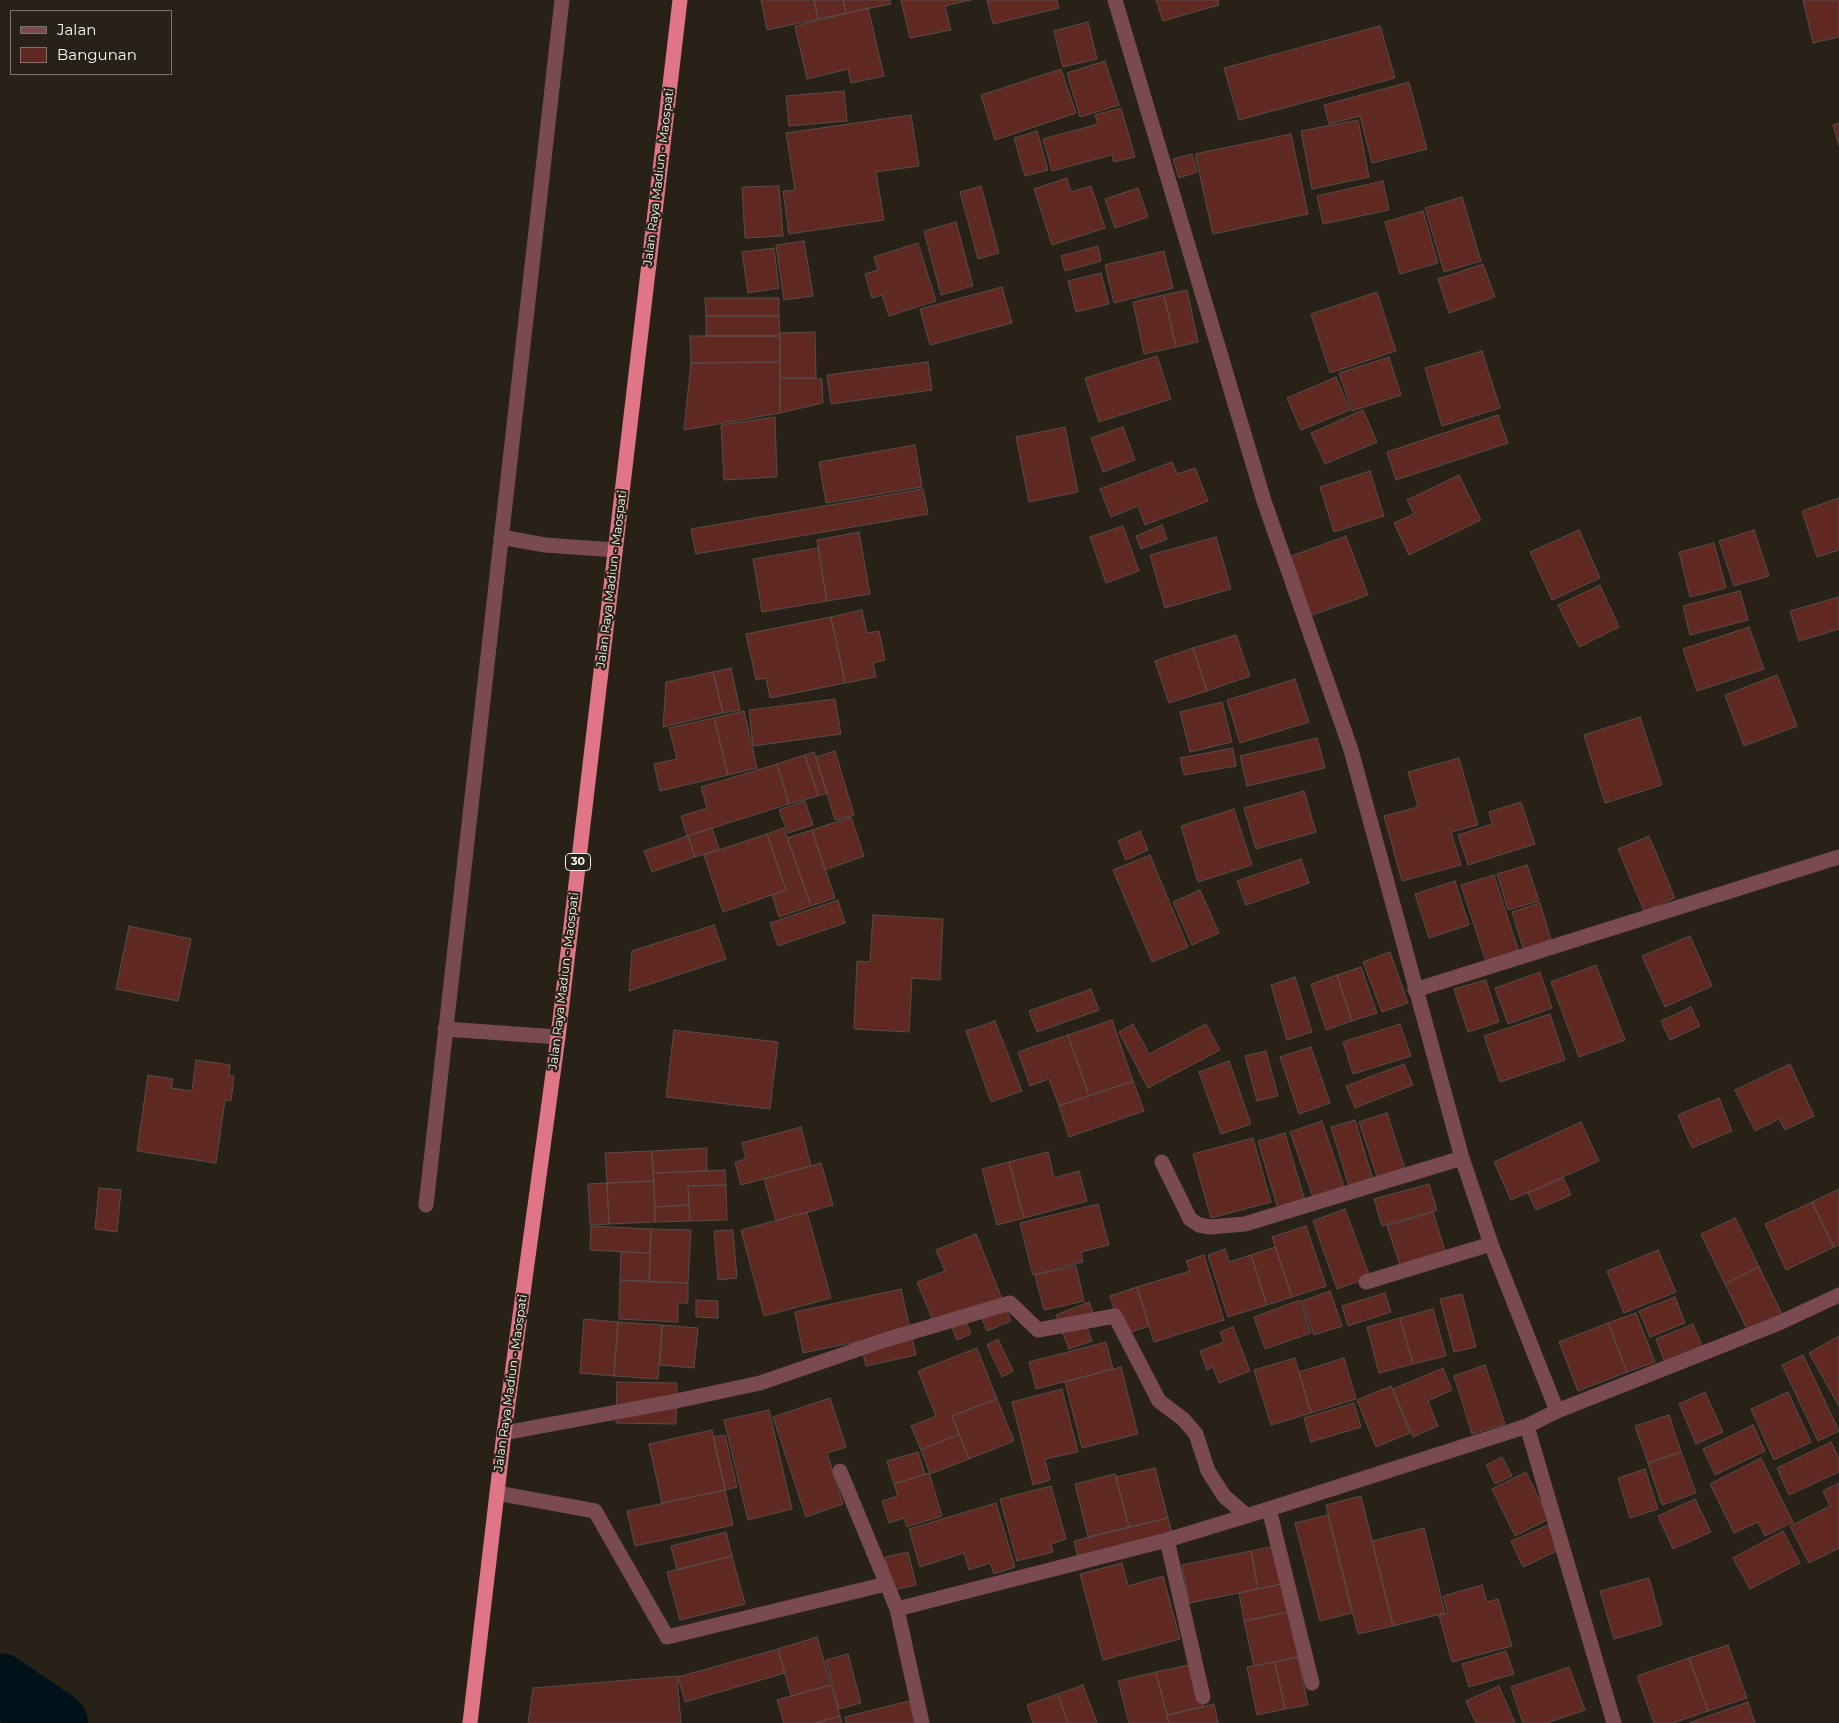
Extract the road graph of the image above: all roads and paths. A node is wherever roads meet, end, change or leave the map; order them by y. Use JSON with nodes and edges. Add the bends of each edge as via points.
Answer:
{"nodes":[{"id":1,"x":562,"y":0,"type":"edge"},
{"id":2,"x":680,"y":0,"type":"edge"},
{"id":3,"x":1115,"y":0,"type":"edge"},
{"id":4,"x":501,"y":537,"type":"junction"},
{"id":5,"x":615,"y":550,"type":"junction"},
{"id":6,"x":1839,"y":857,"type":"edge"},
{"id":7,"x":1415,"y":990,"type":"junction"},
{"id":8,"x":445,"y":1029,"type":"junction"},
{"id":9,"x":558,"y":1037,"type":"junction"},
{"id":10,"x":1462,"y":1158,"type":"junction"},
{"id":11,"x":1162,"y":1162,"type":"dead end"},
{"id":12,"x":426,"y":1205,"type":"dead end"},
{"id":13,"x":1491,"y":1244,"type":"junction"},
{"id":14,"x":1366,"y":1282,"type":"dead end"},
{"id":15,"x":1839,"y":1294,"type":"edge"},
{"id":16,"x":1557,"y":1411,"type":"junction"},
{"id":17,"x":1527,"y":1426,"type":"junction"},
{"id":18,"x":504,"y":1433,"type":"junction"},
{"id":19,"x":840,"y":1471,"type":"dead end"},
{"id":20,"x":497,"y":1493,"type":"junction"},
{"id":21,"x":1269,"y":1509,"type":"junction"},
{"id":22,"x":1247,"y":1516,"type":"junction"},
{"id":23,"x":1167,"y":1540,"type":"junction"},
{"id":24,"x":886,"y":1584,"type":"junction"},
{"id":25,"x":897,"y":1609,"type":"junction"},
{"id":26,"x":1312,"y":1683,"type":"dead end"},
{"id":27,"x":1203,"y":1697,"type":"dead end"},
{"id":28,"x":470,"y":1723,"type":"edge"},
{"id":29,"x":922,"y":1723,"type":"edge"},
{"id":30,"x":1614,"y":1723,"type":"edge"}],
"edges":[{"from":1,"to":4,"type":"street"},
{"from":2,"to":5,"type":"highway","name":"Jalan Raya Madiun - Maospati","number":"30"},
{"from":3,"to":7,"type":"street","via":[[1264,502],[1351,750]]},
{"from":4,"to":5,"type":"street","via":[[545,545]]},
{"from":4,"to":8,"type":"street"},
{"from":5,"to":9,"type":"highway","name":"Jalan Raya Madiun - Maospati","number":"30"},
{"from":6,"to":7,"type":"street"},
{"from":7,"to":10,"type":"street"},
{"from":8,"to":9,"type":"street"},
{"from":8,"to":12,"type":"street"},
{"from":9,"to":18,"type":"highway","name":"Jalan Raya Madiun - Maospati","number":"30"},
{"from":10,"to":11,"type":"street","via":[[1245,1224],[1210,1227],[1190,1219]]},
{"from":10,"to":13,"type":"street"},
{"from":13,"to":14,"type":"street"},
{"from":13,"to":16,"type":"street"},
{"from":15,"to":16,"type":"street","via":[[1779,1322]]},
{"from":16,"to":17,"type":"street"},
{"from":17,"to":21,"type":"street"},
{"from":17,"to":30,"type":"street"},
{"from":18,"to":20,"type":"highway","name":"Jalan Raya Madiun - Maospati","number":"30"},
{"from":18,"to":22,"type":"street","via":[[760,1383],[885,1340],[1010,1303],[1038,1330],[1115,1316],[1159,1401],[1196,1434],[1208,1471],[1224,1496]]},
{"from":19,"to":24,"type":"street"},
{"from":20,"to":24,"type":"street","via":[[594,1510],[667,1637]]},
{"from":20,"to":28,"type":"highway","name":"Jalan Raya Madiun - Maospati","number":"30"},
{"from":21,"to":22,"type":"street"},
{"from":21,"to":26,"type":"street"},
{"from":22,"to":23,"type":"street"},
{"from":23,"to":25,"type":"street"},
{"from":23,"to":27,"type":"street"},
{"from":24,"to":25,"type":"street"},
{"from":25,"to":29,"type":"street"}]}
